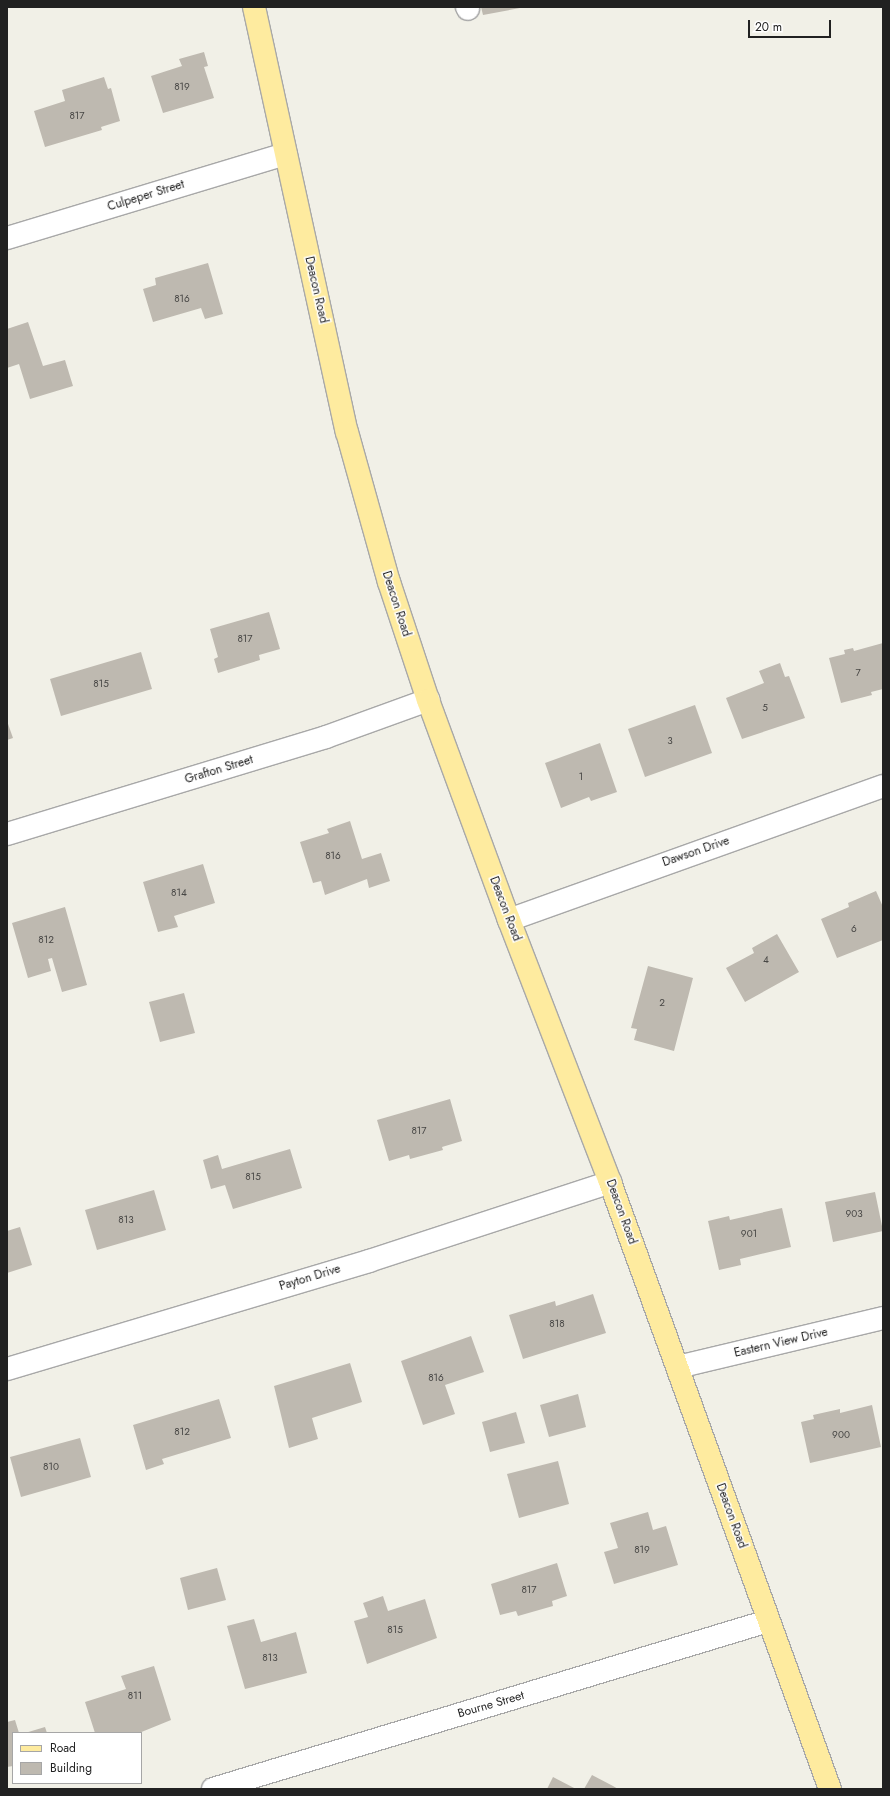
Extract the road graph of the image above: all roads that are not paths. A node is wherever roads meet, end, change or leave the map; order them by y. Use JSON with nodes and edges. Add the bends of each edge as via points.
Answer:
{"nodes":[{"id":1,"x":254,"y":7,"type":"edge"},
{"id":2,"x":286,"y":154,"type":"junction"},
{"id":3,"x":7,"y":238,"type":"edge"},
{"id":4,"x":428,"y":700,"type":"junction"},
{"id":5,"x":883,"y":786,"type":"edge"},
{"id":6,"x":7,"y":834,"type":"edge"},
{"id":7,"x":509,"y":920,"type":"junction"},
{"id":8,"x":610,"y":1182,"type":"junction"},
{"id":9,"x":883,"y":1318,"type":"edge"},
{"id":10,"x":678,"y":1367,"type":"junction"},
{"id":11,"x":7,"y":1369,"type":"edge"},
{"id":12,"x":768,"y":1621,"type":"junction"},
{"id":13,"x":213,"y":1789,"type":"edge"},
{"id":14,"x":830,"y":1789,"type":"edge"}],
"edges":[{"from":1,"to":2,"type":"main road","name":"Deacon Road"},
{"from":2,"to":3,"type":"street","name":"Culpeper Street"},
{"from":2,"to":4,"type":"main road","name":"Deacon Road","via":[[348,432],[389,582]]},
{"from":4,"to":6,"type":"street","name":"Grafton Street","via":[[326,737]]},
{"from":4,"to":7,"type":"main road","name":"Deacon Road"},
{"from":5,"to":7,"type":"street","name":"Dawson Drive"},
{"from":7,"to":8,"type":"main road","name":"Deacon Road"},
{"from":8,"to":10,"type":"main road","name":"Deacon Road"},
{"from":8,"to":11,"type":"street","name":"Payton Drive","via":[[369,1261]]},
{"from":9,"to":10,"type":"street","name":"Eastern View Drive"},
{"from":10,"to":12,"type":"main road","name":"Deacon Road"},
{"from":12,"to":13,"type":"street","name":"Bourne Street"},
{"from":12,"to":14,"type":"main road","name":"Deacon Road"}]}
